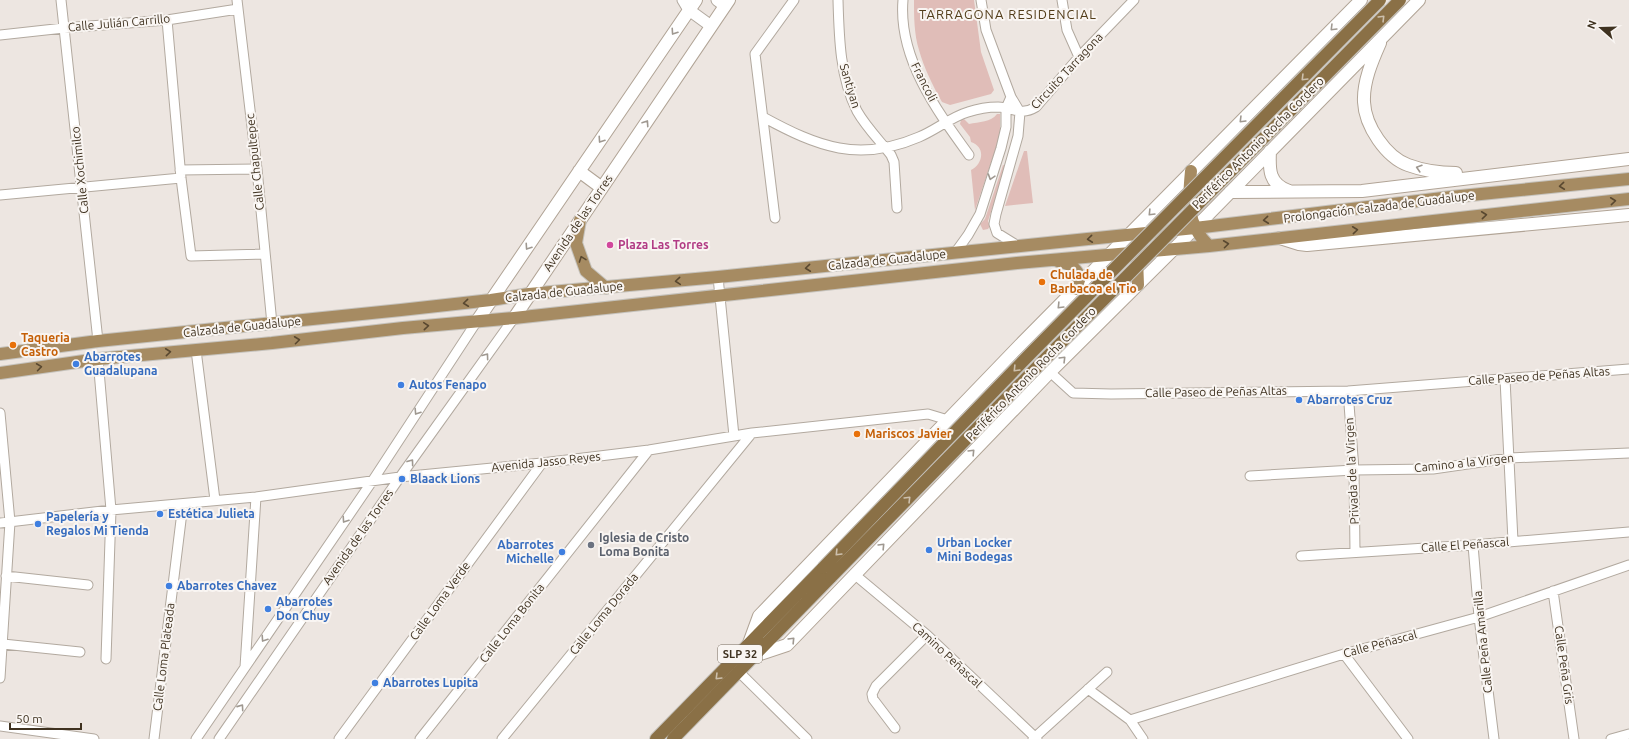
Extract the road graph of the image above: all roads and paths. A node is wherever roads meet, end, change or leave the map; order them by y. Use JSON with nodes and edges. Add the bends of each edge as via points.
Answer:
{"nodes":[{"id":1,"x":61,"y":0,"type":"edge"},
{"id":2,"x":794,"y":0,"type":"edge"},
{"id":3,"x":838,"y":0,"type":"edge"},
{"id":4,"x":904,"y":0,"type":"edge"},
{"id":5,"x":981,"y":0,"type":"edge"},
{"id":6,"x":1062,"y":0,"type":"edge"},
{"id":7,"x":1134,"y":0,"type":"edge"},
{"id":8,"x":1361,"y":0,"type":"edge"},
{"id":9,"x":1380,"y":0,"type":"edge"},
{"id":10,"x":1400,"y":0,"type":"edge"},
{"id":11,"x":1419,"y":0,"type":"edge"},
{"id":12,"x":724,"y":2,"type":"edge"},
{"id":13,"x":690,"y":3,"type":"edge"},
{"id":14,"x":237,"y":5,"type":"edge"},
{"id":15,"x":167,"y":20,"type":"junction"},
{"id":16,"x":711,"y":26,"type":"junction"},
{"id":17,"x":64,"y":28,"type":"junction"},
{"id":18,"x":0,"y":35,"type":"edge"},
{"id":19,"x":1382,"y":38,"type":"junction"},
{"id":20,"x":1079,"y":57,"type":"junction"},
{"id":21,"x":1011,"y":97,"type":"junction"},
{"id":22,"x":1006,"y":108,"type":"junction"},
{"id":23,"x":1020,"y":112,"type":"junction"},
{"id":24,"x":763,"y":116,"type":"junction"},
{"id":25,"x":946,"y":123,"type":"junction"},
{"id":26,"x":1006,"y":127,"type":"junction"},
{"id":27,"x":1019,"y":128,"type":"junction"},
{"id":28,"x":1226,"y":136,"type":"junction"},
{"id":29,"x":886,"y":148,"type":"junction"},
{"id":30,"x":1270,"y":151,"type":"junction"},
{"id":31,"x":969,"y":155,"type":"dead end"},
{"id":32,"x":998,"y":157,"type":"junction"},
{"id":33,"x":1629,"y":159,"type":"edge"},
{"id":34,"x":1011,"y":161,"type":"junction"},
{"id":35,"x":1253,"y":168,"type":"junction"},
{"id":36,"x":257,"y":169,"type":"junction"},
{"id":37,"x":579,"y":171,"type":"junction"},
{"id":38,"x":1191,"y":171,"type":"junction"},
{"id":39,"x":180,"y":174,"type":"junction"},
{"id":40,"x":1499,"y":174,"type":"junction"},
{"id":41,"x":1629,"y":178,"type":"edge"},
{"id":42,"x":82,"y":187,"type":"junction"},
{"id":43,"x":602,"y":188,"type":"junction"},
{"id":44,"x":1230,"y":192,"type":"junction"},
{"id":45,"x":1292,"y":192,"type":"junction"},
{"id":46,"x":0,"y":195,"type":"edge"},
{"id":47,"x":1629,"y":199,"type":"edge"},
{"id":48,"x":897,"y":208,"type":"dead end"},
{"id":49,"x":1629,"y":215,"type":"edge"},
{"id":50,"x":775,"y":218,"type":"dead end"},
{"id":51,"x":580,"y":220,"type":"junction"},
{"id":52,"x":1195,"y":228,"type":"junction"},
{"id":53,"x":1129,"y":235,"type":"junction"},
{"id":54,"x":1280,"y":238,"type":"junction"},
{"id":55,"x":1018,"y":246,"type":"junction"},
{"id":56,"x":1209,"y":246,"type":"junction"},
{"id":57,"x":1173,"y":250,"type":"junction"},
{"id":58,"x":1136,"y":252,"type":"junction"},
{"id":59,"x":955,"y":253,"type":"junction"},
{"id":60,"x":265,"y":254,"type":"junction"},
{"id":61,"x":1110,"y":255,"type":"junction"},
{"id":62,"x":1055,"y":260,"type":"junction"},
{"id":63,"x":718,"y":277,"type":"junction"},
{"id":64,"x":1138,"y":285,"type":"junction"},
{"id":65,"x":606,"y":288,"type":"junction"},
{"id":66,"x":1076,"y":289,"type":"junction"},
{"id":67,"x":529,"y":294,"type":"junction"},
{"id":68,"x":720,"y":295,"type":"junction"},
{"id":69,"x":491,"y":300,"type":"junction"},
{"id":70,"x":401,"y":310,"type":"junction"},
{"id":71,"x":514,"y":318,"type":"junction"},
{"id":72,"x":1103,"y":320,"type":"junction"},
{"id":73,"x":477,"y":321,"type":"junction"},
{"id":74,"x":272,"y":324,"type":"junction"},
{"id":75,"x":402,"y":328,"type":"junction"},
{"id":76,"x":98,"y":341,"type":"junction"},
{"id":77,"x":196,"y":350,"type":"junction"},
{"id":78,"x":0,"y":354,"type":"edge"},
{"id":79,"x":98,"y":359,"type":"junction"},
{"id":80,"x":1629,"y":369,"type":"edge"},
{"id":81,"x":1050,"y":372,"type":"junction"},
{"id":82,"x":0,"y":373,"type":"edge"},
{"id":83,"x":1505,"y":379,"type":"junction"},
{"id":84,"x":1348,"y":390,"type":"junction"},
{"id":85,"x":0,"y":414,"type":"edge"},
{"id":86,"x":948,"y":420,"type":"junction"},
{"id":87,"x":752,"y":433,"type":"junction"},
{"id":88,"x":734,"y":436,"type":"junction"},
{"id":89,"x":649,"y":450,"type":"junction"},
{"id":90,"x":1629,"y":453,"type":"edge"},
{"id":91,"x":1509,"y":458,"type":"junction"},
{"id":92,"x":542,"y":463,"type":"junction"},
{"id":93,"x":1354,"y":470,"type":"junction"},
{"id":94,"x":1250,"y":476,"type":"dead end"},
{"id":95,"x":400,"y":477,"type":"junction"},
{"id":96,"x":373,"y":480,"type":"junction"},
{"id":97,"x":256,"y":496,"type":"junction"},
{"id":98,"x":215,"y":500,"type":"junction"},
{"id":99,"x":183,"y":504,"type":"junction"},
{"id":100,"x":112,"y":510,"type":"junction"},
{"id":101,"x":10,"y":522,"type":"junction"},
{"id":102,"x":0,"y":523,"type":"edge"},
{"id":103,"x":1629,"y":532,"type":"edge"},
{"id":104,"x":1513,"y":541,"type":"junction"},
{"id":105,"x":1473,"y":545,"type":"junction"},
{"id":106,"x":1355,"y":552,"type":"junction"},
{"id":107,"x":1301,"y":556,"type":"dead end"},
{"id":108,"x":1629,"y":565,"type":"edge"},
{"id":109,"x":854,"y":574,"type":"junction"},
{"id":110,"x":6,"y":576,"type":"junction"},
{"id":111,"x":88,"y":585,"type":"dead end"},
{"id":112,"x":1553,"y":591,"type":"junction"},
{"id":113,"x":1479,"y":617,"type":"junction"},
{"id":114,"x":927,"y":635,"type":"junction"},
{"id":115,"x":3,"y":644,"type":"junction"},
{"id":116,"x":752,"y":651,"type":"junction"},
{"id":117,"x":80,"y":652,"type":"dead end"},
{"id":118,"x":1344,"y":654,"type":"junction"},
{"id":119,"x":106,"y":659,"type":"dead end"},
{"id":120,"x":244,"y":668,"type":"junction"},
{"id":121,"x":739,"y":672,"type":"junction"},
{"id":122,"x":1107,"y":672,"type":"dead end"},
{"id":123,"x":0,"y":678,"type":"edge"},
{"id":124,"x":1088,"y":690,"type":"junction"},
{"id":125,"x":1130,"y":720,"type":"junction"},
{"id":126,"x":0,"y":726,"type":"edge"},
{"id":127,"x":895,"y":728,"type":"dead end"},
{"id":128,"x":1629,"y":734,"type":"edge"},
{"id":129,"x":1035,"y":738,"type":"edge"},
{"id":130,"x":94,"y":739,"type":"edge"},
{"id":131,"x":154,"y":739,"type":"edge"},
{"id":132,"x":196,"y":739,"type":"edge"},
{"id":133,"x":219,"y":739,"type":"edge"},
{"id":134,"x":339,"y":739,"type":"edge"},
{"id":135,"x":420,"y":739,"type":"edge"},
{"id":136,"x":502,"y":739,"type":"edge"},
{"id":137,"x":656,"y":739,"type":"edge"},
{"id":138,"x":673,"y":739,"type":"edge"},
{"id":139,"x":807,"y":739,"type":"edge"},
{"id":140,"x":1143,"y":739,"type":"edge"},
{"id":141,"x":1408,"y":739,"type":"edge"},
{"id":142,"x":1494,"y":739,"type":"edge"},
{"id":143,"x":1574,"y":739,"type":"edge"},
{"id":144,"x":1611,"y":739,"type":"edge"}],
"edges":[{"from":1,"to":17,"type":"street","name":"Calle Xochimilco"},
{"from":2,"to":24,"type":"street","via":[[755,54]]},
{"from":3,"to":29,"type":"street","name":"Santiyan","via":[[842,62],[851,97],[861,117]]},
{"from":4,"to":25,"type":"street","name":"Francoli","via":[[905,33],[911,56],[920,78]]},
{"from":5,"to":21,"type":"street","via":[[986,30]]},
{"from":6,"to":20,"type":"street","via":[[1067,30]]},
{"from":7,"to":20,"type":"street","name":"Circuito Tarragona"},
{"from":8,"to":28,"type":"main road","one_way":true},
{"from":9,"to":116,"type":"highway","name":"Periférico Antonio Rocha Cordero","number":"SLP 32","one_way":true,"bridge":true,"via":[[822,568]]},
{"from":116,"to":10,"type":"highway","name":"Periférico Antonio Rocha Cordero","number":"SLP 32","one_way":true,"bridge":true,"via":[[832,577]]},
{"from":11,"to":19,"type":"main road"},
{"from":12,"to":16,"type":"main road","name":"Avenida de las Torres"},
{"from":13,"to":16,"type":"street"},
{"from":13,"to":37,"type":"main road","name":"Avenida de las Torres","one_way":true},
{"from":14,"to":15,"type":"street","name":"Calle Julián Carrillo"},
{"from":14,"to":36,"type":"street","name":"Calle Chapultepec"},
{"from":15,"to":17,"type":"street","name":"Calle Julián Carrillo"},
{"from":15,"to":39,"type":"street"},
{"from":43,"to":16,"type":"main road","name":"Avenida de las Torres","one_way":true},
{"from":17,"to":18,"type":"street","name":"Calle Julián Carrillo"},
{"from":17,"to":42,"type":"street","name":"Calle Xochimilco"},
{"from":19,"to":30,"type":"main road"},
{"from":40,"to":19,"type":"main road","one_way":true,"via":[[1433,173],[1406,164],[1387,150],[1374,134],[1366,117],[1364,102],[1368,78]]},
{"from":20,"to":23,"type":"street","name":"Circuito Tarragona","via":[[1036,107],[1030,111]]},
{"from":21,"to":22,"type":"street"},
{"from":21,"to":23,"type":"street"},
{"from":22,"to":23,"type":"street","name":"Circuito Tarragona"},
{"from":22,"to":25,"type":"street","name":"Circuito Tarragona","via":[[988,107],[968,112]]},
{"from":22,"to":26,"type":"street"},
{"from":23,"to":27,"type":"street"},
{"from":24,"to":29,"type":"street","name":"Circuito Tarragona","via":[[784,128],[833,148],[869,151]]},
{"from":24,"to":50,"type":"street"},
{"from":25,"to":29,"type":"street","name":"Circuito Tarragona","via":[[901,145]]},
{"from":25,"to":31,"type":"street","name":"Francoli"},
{"from":26,"to":27,"type":"street"},
{"from":26,"to":32,"type":"street"},
{"from":27,"to":34,"type":"street"},
{"from":28,"to":35,"type":"main road","via":[[1220,154],[1223,166],[1233,174],[1239,175]]},
{"from":28,"to":38,"type":"main road"},
{"from":29,"to":48,"type":"street","name":"Santiyan","via":[[894,162]]},
{"from":30,"to":35,"type":"main road"},
{"from":30,"to":45,"type":"main road","via":[[1269,167],[1272,178],[1281,188]]},
{"from":32,"to":34,"type":"street"},
{"from":32,"to":59,"type":"street","one_way":true,"via":[[975,223]]},
{"from":33,"to":40,"type":"main road"},
{"from":34,"to":55,"type":"street","via":[[994,224],[997,233]]},
{"from":35,"to":44,"type":"main road"},
{"from":36,"to":39,"type":"street"},
{"from":36,"to":60,"type":"street","name":"Calle Chapultepec"},
{"from":37,"to":43,"type":"main road"},
{"from":37,"to":69,"type":"main road","name":"Avenida de las Torres","one_way":true},
{"from":38,"to":52,"type":"main road","via":[[1189,206]]},
{"from":38,"to":53,"type":"main road","one_way":true},
{"from":39,"to":42,"type":"street"},
{"from":39,"to":60,"type":"street","via":[[190,256]]},
{"from":40,"to":45,"type":"main road","via":[[1362,190]]},
{"from":41,"to":52,"type":"main road","name":"Prolongación Calzada de Guadalupe","one_way":true},
{"from":42,"to":46,"type":"street"},
{"from":42,"to":76,"type":"street","name":"Calle Xochimilco"},
{"from":43,"to":51,"type":"main road","name":"Avenida de las Torres"},
{"from":44,"to":45,"type":"main road"},
{"from":44,"to":52,"type":"main road"},
{"from":54,"to":47,"type":"main road","name":"Prolongación Calzada de Guadalupe","one_way":true},
{"from":49,"to":54,"type":"main road","name":"Prolongación Calzada de Guadalupe","via":[[1307,245]]},
{"from":65,"to":51,"type":"main road","one_way":true,"via":[[586,271],[576,243]]},
{"from":51,"to":67,"type":"main road","name":"Avenida de las Torres"},
{"from":52,"to":53,"type":"main road","name":"Prolongación Calzada de Guadalupe"},
{"from":52,"to":56,"type":"main road"},
{"from":52,"to":57,"type":"main road"},
{"from":53,"to":55,"type":"main road","name":"Calzada de Guadalupe","one_way":true},
{"from":53,"to":58,"type":"main road"},
{"from":53,"to":61,"type":"main road"},
{"from":56,"to":54,"type":"main road","name":"Prolongación Calzada de Guadalupe","one_way":true},
{"from":55,"to":59,"type":"main road","name":"Calzada de Guadalupe"},
{"from":56,"to":57,"type":"main road","name":"Prolongación Calzada de Guadalupe"},
{"from":57,"to":58,"type":"main road","name":"Prolongación Calzada de Guadalupe"},
{"from":57,"to":64,"type":"main road"},
{"from":58,"to":61,"type":"main road","name":"Prolongación Calzada de Guadalupe"},
{"from":58,"to":64,"type":"main road"},
{"from":59,"to":63,"type":"main road","name":"Calzada de Guadalupe","one_way":true},
{"from":60,"to":74,"type":"street","name":"Calle Chapultepec"},
{"from":61,"to":62,"type":"main road","name":"Calzada de Guadalupe"},
{"from":61,"to":66,"type":"main road"},
{"from":62,"to":66,"type":"main road","via":[[1068,263],[1076,270],[1080,277]]},
{"from":62,"to":68,"type":"main road","name":"Calzada de Guadalupe"},
{"from":63,"to":65,"type":"main road","name":"Calzada de Guadalupe","one_way":true},
{"from":63,"to":68,"type":"street"},
{"from":64,"to":72,"type":"main road"},
{"from":65,"to":67,"type":"main road","name":"Calzada de Guadalupe"},
{"from":66,"to":72,"type":"main road","via":[[1094,283],[1106,289],[1111,307]]},
{"from":66,"to":86,"type":"main road","one_way":true},
{"from":67,"to":69,"type":"main road","name":"Calzada de Guadalupe"},
{"from":67,"to":71,"type":"main road","name":"Avenida de las Torres"},
{"from":68,"to":71,"type":"main road","name":"Calzada de Guadalupe"},
{"from":68,"to":88,"type":"street"},
{"from":69,"to":70,"type":"main road","name":"Calzada de Guadalupe","one_way":true},
{"from":69,"to":73,"type":"main road","name":"Avenida de las Torres"},
{"from":70,"to":74,"type":"main road","name":"Calzada de Guadalupe"},
{"from":70,"to":75,"type":"main road"},
{"from":71,"to":73,"type":"main road","name":"Calzada de Guadalupe"},
{"from":95,"to":71,"type":"street","name":"Avenida de las Torres","one_way":true},
{"from":81,"to":72,"type":"main road","one_way":true},
{"from":75,"to":73,"type":"main road","name":"Calzada de Guadalupe","one_way":true},
{"from":73,"to":96,"type":"street","name":"Avenida de las Torres","one_way":true},
{"from":74,"to":76,"type":"main road","name":"Calzada de Guadalupe"},
{"from":77,"to":75,"type":"main road","name":"Calzada de Guadalupe","one_way":true},
{"from":76,"to":78,"type":"main road","name":"Calzada de Guadalupe"},
{"from":79,"to":77,"type":"main road","name":"Calzada de Guadalupe","one_way":true},
{"from":77,"to":98,"type":"street"},
{"from":82,"to":79,"type":"main road","name":"Calzada de Guadalupe","one_way":true},
{"from":79,"to":100,"type":"street"},
{"from":80,"to":83,"type":"street","name":"Calle Paseo de Peñas Altas"},
{"from":81,"to":84,"type":"street","name":"Calle Paseo de Peñas Altas","via":[[1073,393]]},
{"from":109,"to":81,"type":"main road","one_way":true},
{"from":83,"to":84,"type":"street","name":"Calle Paseo de Peñas Altas"},
{"from":83,"to":91,"type":"street"},
{"from":84,"to":93,"type":"street","name":"Privada de la Virgen"},
{"from":85,"to":101,"type":"street"},
{"from":86,"to":87,"type":"street","name":"Avenida Jasso Reyes","via":[[928,414]]},
{"from":86,"to":116,"type":"main road","via":[[759,616]]},
{"from":87,"to":88,"type":"street","name":"Avenida Jasso Reyes"},
{"from":87,"to":136,"type":"street","name":"Calle Loma Dorada"},
{"from":88,"to":89,"type":"street","name":"Avenida Jasso Reyes"},
{"from":89,"to":92,"type":"street","name":"Avenida Jasso Reyes"},
{"from":89,"to":135,"type":"street","name":"Calle Loma Bonita"},
{"from":90,"to":91,"type":"street","name":"Camino a la Virgen"},
{"from":91,"to":93,"type":"street","name":"Camino a la Virgen","via":[[1433,469]]},
{"from":91,"to":104,"type":"street"},
{"from":92,"to":95,"type":"street","name":"Avenida Jasso Reyes"},
{"from":92,"to":134,"type":"street","name":"Calle Loma Verde"},
{"from":93,"to":94,"type":"street","name":"Camino a la Virgen"},
{"from":93,"to":106,"type":"street","name":"Privada de la Virgen"},
{"from":95,"to":96,"type":"street","name":"Avenida Jasso Reyes"},
{"from":133,"to":95,"type":"street","name":"Avenida de las Torres","one_way":true},
{"from":96,"to":97,"type":"street","name":"Avenida Jasso Reyes"},
{"from":96,"to":120,"type":"street","name":"Avenida de las Torres","one_way":true},
{"from":97,"to":98,"type":"street","name":"Avenida Jasso Reyes"},
{"from":97,"to":120,"type":"street"},
{"from":98,"to":99,"type":"street","name":"Avenida Jasso Reyes"},
{"from":99,"to":100,"type":"street","name":"Avenida Jasso Reyes"},
{"from":99,"to":131,"type":"street","name":"Calle Loma Plateada"},
{"from":100,"to":101,"type":"street","name":"Avenida Jasso Reyes"},
{"from":100,"to":119,"type":"street"},
{"from":101,"to":102,"type":"street","name":"Avenida Jasso Reyes"},
{"from":101,"to":110,"type":"street"},
{"from":103,"to":104,"type":"street","name":"Calle El Peñascal"},
{"from":104,"to":105,"type":"street","name":"Calle El Peñascal"},
{"from":105,"to":106,"type":"street","name":"Calle El Peñascal"},
{"from":105,"to":113,"type":"street","name":"Calle Peña Amarilla"},
{"from":106,"to":107,"type":"street","name":"Calle El Peñascal"},
{"from":108,"to":112,"type":"street","name":"Calle Peñascal"},
{"from":109,"to":114,"type":"street","name":"Camino Peñascal"},
{"from":116,"to":109,"type":"main road","one_way":true,"via":[[787,645]]},
{"from":110,"to":111,"type":"street"},
{"from":110,"to":115,"type":"street"},
{"from":112,"to":113,"type":"street","name":"Calle Peñascal"},
{"from":112,"to":143,"type":"street","name":"Calle Peña Gris"},
{"from":113,"to":118,"type":"street","name":"Calle Peñascal"},
{"from":113,"to":142,"type":"street","name":"Calle Peña Amarilla"},
{"from":114,"to":127,"type":"street","via":[[876,686],[872,694]]},
{"from":114,"to":129,"type":"street","name":"Camino Peñascal"},
{"from":115,"to":117,"type":"street"},
{"from":115,"to":123,"type":"street"},
{"from":116,"to":121,"type":"highway","number":"SLP 32"},
{"from":116,"to":137,"type":"highway","number":"SLP 32","one_way":true},
{"from":118,"to":125,"type":"street","name":"Calle Peñascal"},
{"from":118,"to":141,"type":"street"},
{"from":120,"to":132,"type":"street","name":"Avenida de las Torres"},
{"from":121,"to":138,"type":"highway","number":"SLP 32"},
{"from":121,"to":139,"type":"street"},
{"from":122,"to":124,"type":"street"},
{"from":124,"to":125,"type":"street"},
{"from":124,"to":129,"type":"street"},
{"from":125,"to":140,"type":"street"},
{"from":126,"to":130,"type":"street"},
{"from":128,"to":144,"type":"street"}]}
